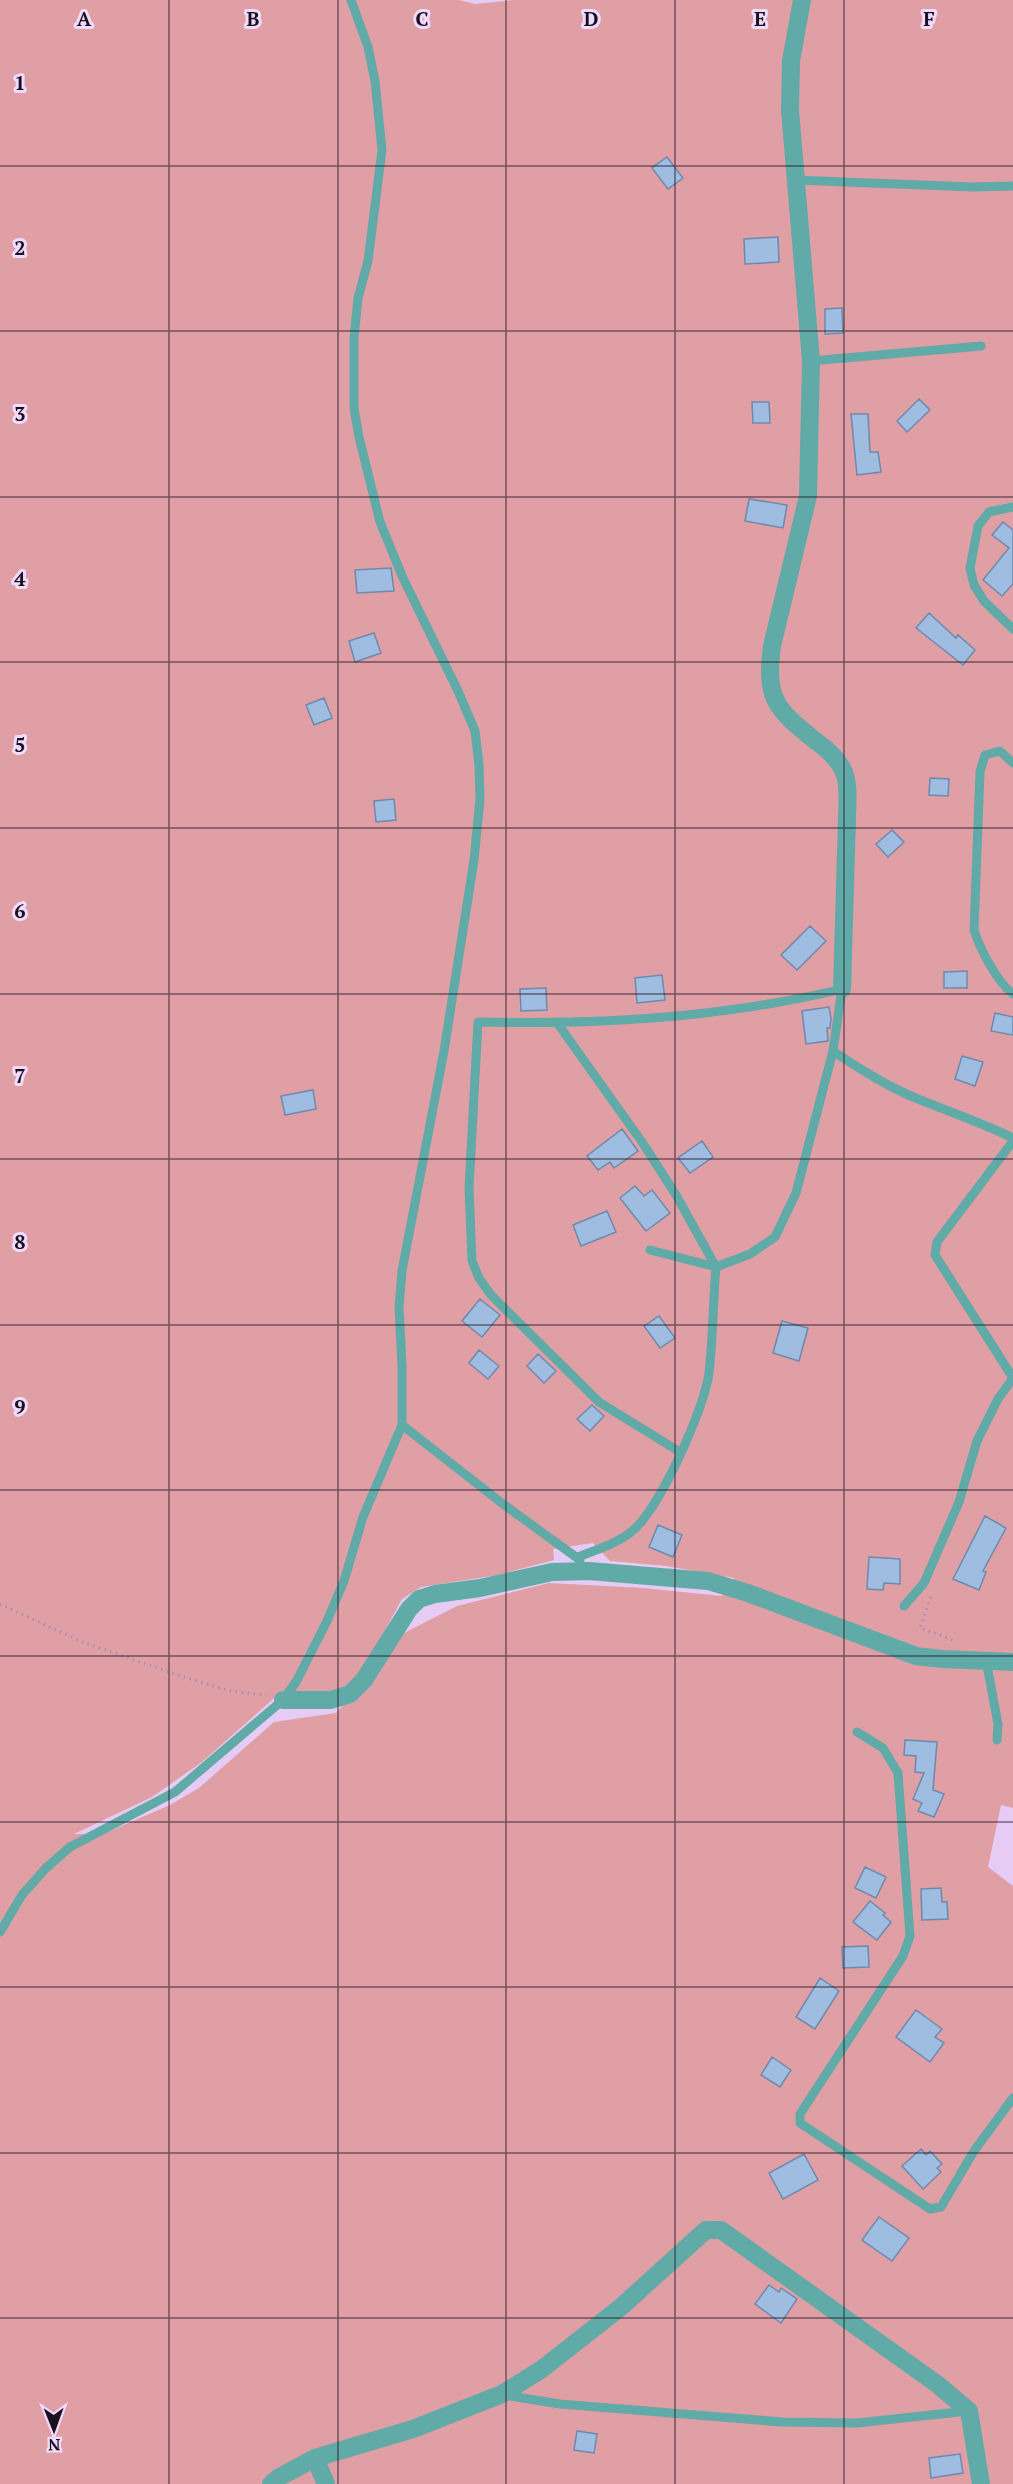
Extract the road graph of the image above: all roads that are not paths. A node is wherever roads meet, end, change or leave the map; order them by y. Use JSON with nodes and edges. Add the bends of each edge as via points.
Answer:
{"nodes":[{"id":1,"x":351,"y":0,"type":"edge"},
{"id":2,"x":802,"y":0,"type":"edge"},
{"id":3,"x":796,"y":180,"type":"junction"},
{"id":4,"x":1013,"y":186,"type":"edge"},
{"id":5,"x":981,"y":346,"type":"dead end"},
{"id":6,"x":811,"y":361,"type":"junction"},
{"id":7,"x":1013,"y":507,"type":"edge"},
{"id":8,"x":1013,"y":629,"type":"edge"},
{"id":9,"x":1013,"y":763,"type":"edge"},
{"id":10,"x":842,"y":989,"type":"junction"},
{"id":11,"x":1013,"y":994,"type":"edge"},
{"id":12,"x":558,"y":1024,"type":"junction"},
{"id":13,"x":833,"y":1051,"type":"junction"},
{"id":14,"x":1013,"y":1140,"type":"edge"},
{"id":15,"x":650,"y":1250,"type":"dead end"},
{"id":16,"x":716,"y":1267,"type":"junction"},
{"id":17,"x":402,"y":1425,"type":"junction"},
{"id":18,"x":680,"y":1452,"type":"junction"},
{"id":19,"x":584,"y":1564,"type":"junction"},
{"id":20,"x":904,"y":1606,"type":"dead end"},
{"id":21,"x":982,"y":1660,"type":"junction"},
{"id":22,"x":1013,"y":1662,"type":"edge"},
{"id":23,"x":284,"y":1698,"type":"junction"},
{"id":24,"x":857,"y":1732,"type":"dead end"},
{"id":25,"x":997,"y":1740,"type":"dead end"},
{"id":26,"x":0,"y":1932,"type":"edge"},
{"id":27,"x":1013,"y":2098,"type":"edge"},
{"id":28,"x":502,"y":2394,"type":"junction"},
{"id":29,"x":969,"y":2411,"type":"junction"},
{"id":30,"x":315,"y":2458,"type":"junction"},
{"id":31,"x":272,"y":2484,"type":"edge"},
{"id":32,"x":326,"y":2484,"type":"edge"},
{"id":33,"x":981,"y":2484,"type":"edge"}],
"edges":[{"from":1,"to":17,"type":"lane","via":[[368,47],[382,150],[354,338],[358,437],[380,522],[475,731],[479,765],[474,860],[444,1051],[402,1270]]},
{"from":2,"to":3,"type":"street","via":[[790,61]]},
{"from":3,"to":4,"type":"lane"},
{"from":3,"to":6,"type":"street"},
{"from":5,"to":6,"type":"lane"},
{"from":6,"to":10,"type":"street","via":[[808,496],[768,671],[771,695],[787,718],[833,754],[844,770],[847,801]]},
{"from":7,"to":8,"type":"lane","via":[[989,512],[978,525],[970,568],[984,601]]},
{"from":9,"to":11,"type":"lane","via":[[1000,751],[985,755],[980,772],[974,930],[978,944]]},
{"from":10,"to":12,"type":"lane","via":[[789,1002],[655,1019]]},
{"from":10,"to":13,"type":"lane"},
{"from":12,"to":16,"type":"lane","via":[[642,1142]]},
{"from":12,"to":18,"type":"lane","via":[[478,1022],[469,1188],[472,1260],[491,1295],[598,1402]]},
{"from":13,"to":14,"type":"lane","via":[[871,1076],[972,1118]]},
{"from":13,"to":16,"type":"lane","via":[[796,1192],[775,1237],[750,1254]]},
{"from":14,"to":20,"type":"lane","via":[[937,1242],[935,1255],[1013,1378],[977,1441],[959,1502],[924,1583]]},
{"from":15,"to":16,"type":"lane"},
{"from":16,"to":18,"type":"lane","via":[[709,1375]]},
{"from":17,"to":19,"type":"lane"},
{"from":17,"to":23,"type":"lane","via":[[363,1517],[327,1621]]},
{"from":18,"to":19,"type":"lane","via":[[639,1525]]},
{"from":19,"to":21,"type":"street","via":[[708,1581],[916,1656]]},
{"from":19,"to":23,"type":"street","via":[[419,1599],[408,1609],[364,1680],[350,1694],[331,1700]]},
{"from":21,"to":22,"type":"street"},
{"from":21,"to":25,"type":"lane","via":[[998,1724]]},
{"from":23,"to":26,"type":"lane","via":[[175,1792],[70,1847],[22,1895]]},
{"from":24,"to":27,"type":"lane","via":[[883,1748],[898,1773],[910,1936],[903,1956],[800,2114],[800,2123],[930,2209],[941,2207],[974,2151]]},
{"from":28,"to":29,"type":"lane","via":[[560,2404],[782,2422],[857,2423]]},
{"from":28,"to":29,"type":"street","via":[[621,2307],[706,2230],[721,2230]]},
{"from":28,"to":30,"type":"street","via":[[413,2429]]},
{"from":29,"to":33,"type":"street"},
{"from":30,"to":31,"type":"street"},
{"from":30,"to":32,"type":"street"}]}
